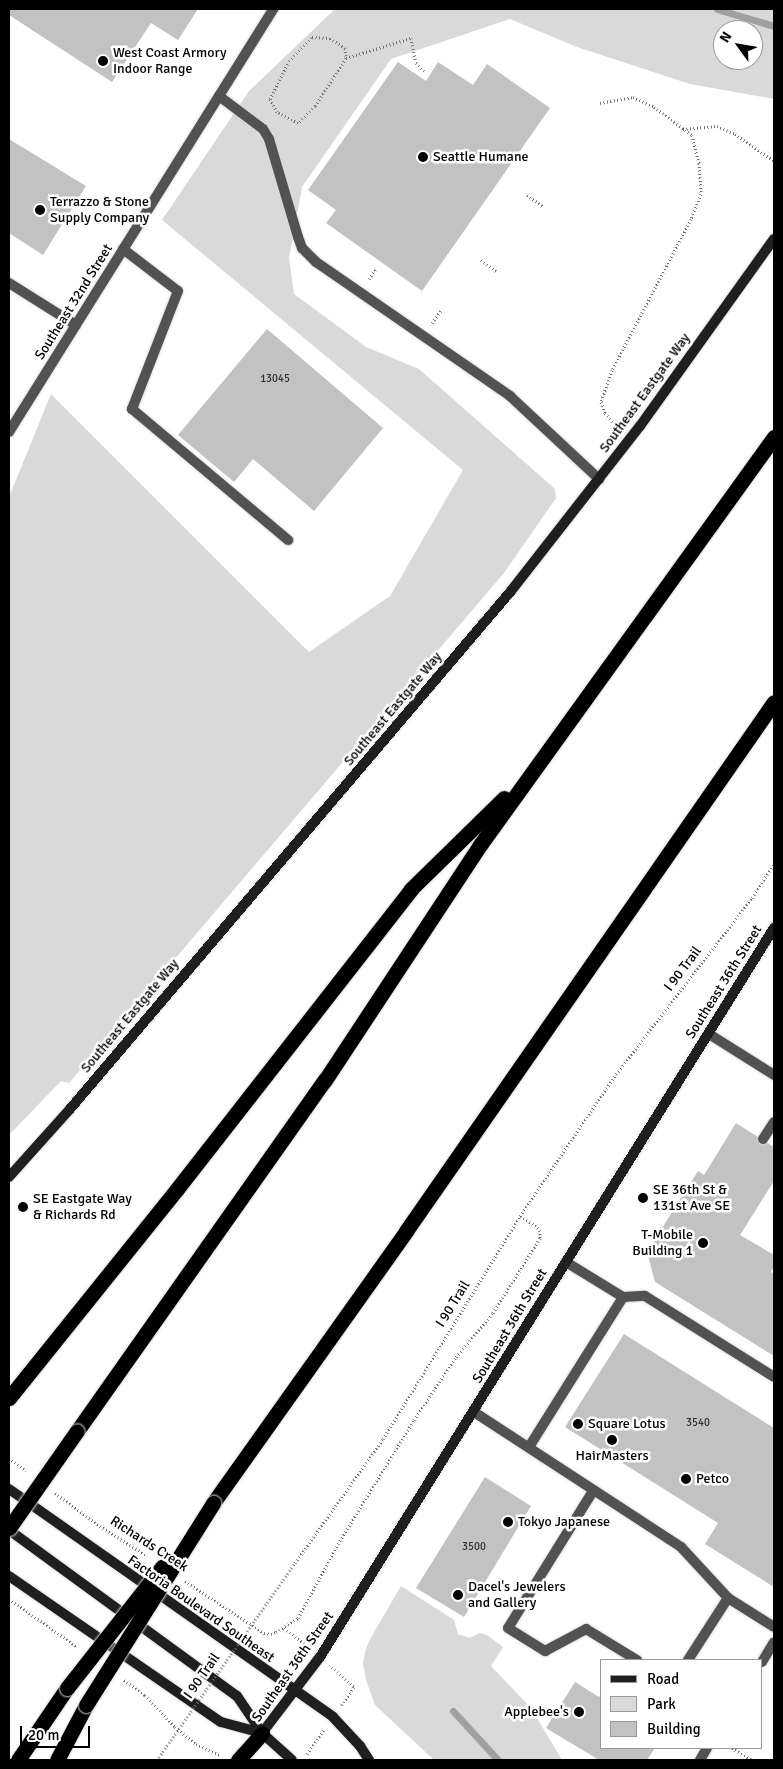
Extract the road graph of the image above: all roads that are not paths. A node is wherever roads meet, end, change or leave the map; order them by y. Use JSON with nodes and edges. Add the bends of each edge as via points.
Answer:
{"nodes":[{"id":1,"x":274,"y":9,"type":"edge"},
{"id":2,"x":219,"y":96,"type":"junction"},
{"id":3,"x":774,"y":239,"type":"edge"},
{"id":4,"x":123,"y":249,"type":"junction"},
{"id":5,"x":9,"y":283,"type":"edge"},
{"id":6,"x":76,"y":325,"type":"junction"},
{"id":7,"x":9,"y":432,"type":"edge"},
{"id":8,"x":774,"y":437,"type":"edge"},
{"id":9,"x":599,"y":479,"type":"junction"},
{"id":10,"x":288,"y":540,"type":"dead end"},
{"id":11,"x":774,"y":702,"type":"edge"},
{"id":12,"x":536,"y":768,"type":"junction"},
{"id":13,"x":774,"y":928,"type":"edge"},
{"id":14,"x":709,"y":1034,"type":"junction"},
{"id":15,"x":774,"y":1075,"type":"edge"},
{"id":16,"x":774,"y":1122,"type":"edge"},
{"id":17,"x":763,"y":1139,"type":"dead end"},
{"id":18,"x":9,"y":1177,"type":"edge"},
{"id":19,"x":566,"y":1262,"type":"junction"},
{"id":20,"x":623,"y":1298,"type":"junction"},
{"id":21,"x":774,"y":1377,"type":"edge"},
{"id":22,"x":11,"y":1395,"type":"edge"},
{"id":23,"x":474,"y":1412,"type":"junction"},
{"id":24,"x":529,"y":1447,"type":"junction"},
{"id":25,"x":9,"y":1489,"type":"edge"},
{"id":26,"x":593,"y":1490,"type":"junction"},
{"id":27,"x":213,"y":1504,"type":"junction"},
{"id":28,"x":9,"y":1529,"type":"edge"},
{"id":29,"x":9,"y":1576,"type":"edge"},
{"id":30,"x":728,"y":1598,"type":"junction"},
{"id":31,"x":774,"y":1627,"type":"edge"},
{"id":32,"x":774,"y":1642,"type":"edge"},
{"id":33,"x":635,"y":1659,"type":"edge"},
{"id":34,"x":689,"y":1659,"type":"edge"},
{"id":35,"x":763,"y":1660,"type":"edge"},
{"id":36,"x":295,"y":1691,"type":"junction"},
{"id":37,"x":262,"y":1734,"type":"junction"},
{"id":38,"x":707,"y":1749,"type":"edge"},
{"id":39,"x":18,"y":1760,"type":"edge"},
{"id":40,"x":57,"y":1760,"type":"edge"},
{"id":41,"x":238,"y":1760,"type":"edge"},
{"id":42,"x":292,"y":1760,"type":"edge"},
{"id":43,"x":369,"y":1760,"type":"edge"},
{"id":44,"x":700,"y":1760,"type":"edge"}],
"edges":[{"from":1,"to":2,"type":"lane","name":"Southeast 32nd Street"},
{"from":2,"to":4,"type":"lane","name":"Southeast 32nd Street"},
{"from":2,"to":9,"type":"lane","via":[[263,129],[269,138],[302,248],[316,262],[510,396]]},
{"from":3,"to":9,"type":"main road","name":"Southeast Eastgate Way"},
{"from":4,"to":6,"type":"lane","name":"Southeast 32nd Street"},
{"from":4,"to":10,"type":"lane","via":[[178,290],[132,409]]},
{"from":5,"to":6,"type":"lane"},
{"from":6,"to":7,"type":"lane","name":"Southeast 32nd Street"},
{"from":8,"to":12,"type":"highway"},
{"from":9,"to":18,"type":"main road","name":"Southeast Eastgate Way","via":[[511,591],[396,728]]},
{"from":11,"to":27,"type":"highway"},
{"from":12,"to":22,"type":"highway","via":[[412,889]]},
{"from":12,"to":28,"type":"highway","bridge":true,"via":[[480,845],[325,1080]]},
{"from":13,"to":14,"type":"main road","name":"Southeast 36th Street"},
{"from":14,"to":15,"type":"lane"},
{"from":14,"to":19,"type":"main road","name":"Southeast 36th Street"},
{"from":16,"to":17,"type":"lane"},
{"from":19,"to":20,"type":"lane"},
{"from":19,"to":23,"type":"main road","name":"Southeast 36th Street"},
{"from":20,"to":21,"type":"lane","via":[[645,1296]]},
{"from":20,"to":24,"type":"lane"},
{"from":23,"to":24,"type":"lane"},
{"from":23,"to":36,"type":"main road","name":"Southeast 36th Street","via":[[320,1657]]},
{"from":24,"to":26,"type":"lane"},
{"from":25,"to":36,"type":"main road","name":"Factoria Boulevard Southeast"},
{"from":26,"to":30,"type":"lane","via":[[681,1547]]},
{"from":26,"to":33,"type":"lane","via":[[508,1628],[545,1651],[586,1629]]},
{"from":27,"to":39,"type":"highway","bridge":true,"via":[[67,1688]]},
{"from":27,"to":40,"type":"highway","bridge":true,"via":[[86,1705]]},
{"from":28,"to":37,"type":"main road","via":[[237,1696]]},
{"from":29,"to":37,"type":"main road","via":[[221,1722]]},
{"from":30,"to":31,"type":"lane"},
{"from":30,"to":34,"type":"lane"},
{"from":32,"to":35,"type":"lane"},
{"from":36,"to":37,"type":"main road","name":"Southeast 36th Street"},
{"from":36,"to":43,"type":"main road","name":"Factoria Boulevard Southeast","via":[[340,1722]]},
{"from":37,"to":41,"type":"highway"},
{"from":37,"to":42,"type":"main road"},
{"from":38,"to":44,"type":"lane"}]}
